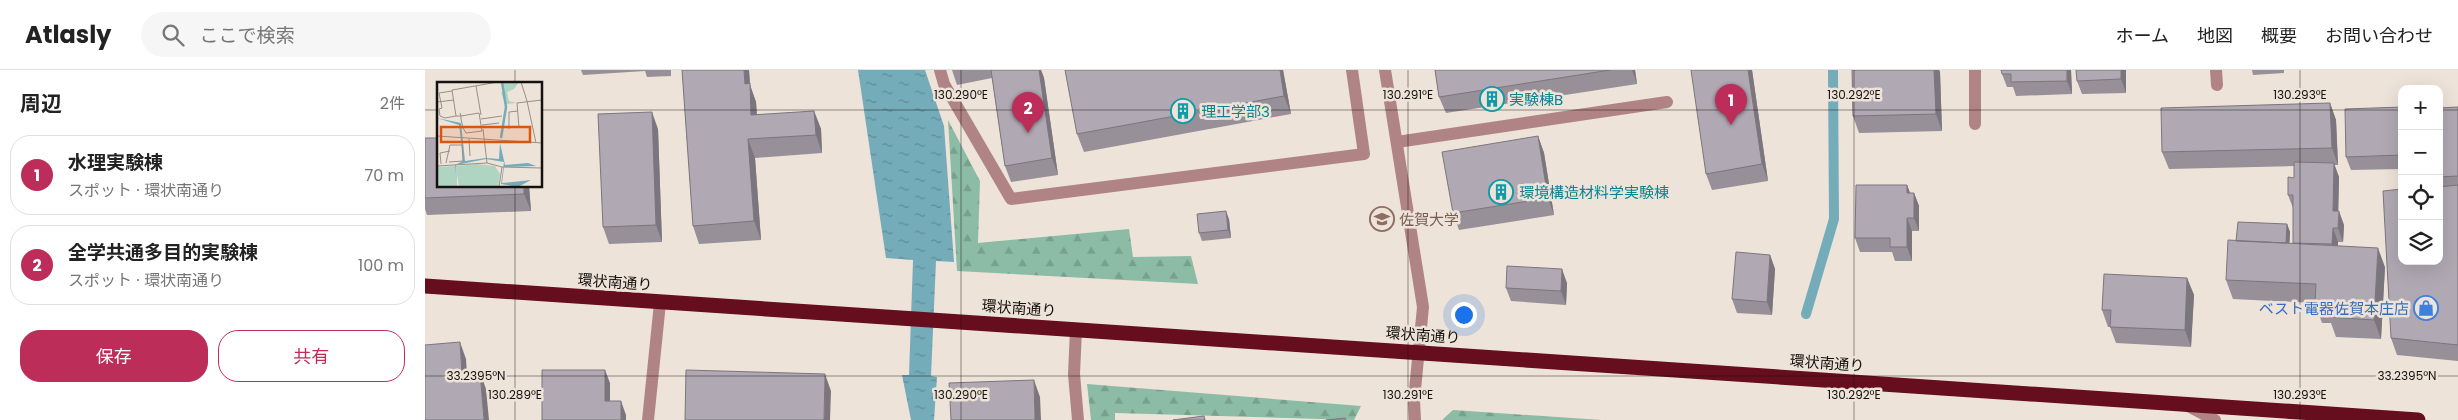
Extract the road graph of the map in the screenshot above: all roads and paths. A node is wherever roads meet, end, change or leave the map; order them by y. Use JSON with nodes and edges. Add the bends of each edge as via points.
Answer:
{"nodes":[{"id":1,"x":940,"y":70,"type":"edge"},
{"id":2,"x":1352,"y":70,"type":"edge"},
{"id":3,"x":1385,"y":70,"type":"edge"},
{"id":4,"x":1975,"y":70,"type":"edge"},
{"id":5,"x":2216,"y":70,"type":"edge"},
{"id":6,"x":2217,"y":85,"type":"dead end"},
{"id":7,"x":1667,"y":102,"type":"dead end"},
{"id":8,"x":1975,"y":124,"type":"dead end"},
{"id":9,"x":1397,"y":142,"type":"junction"},
{"id":10,"x":425,"y":286,"type":"edge"},
{"id":11,"x":659,"y":302,"type":"junction"},
{"id":12,"x":1076,"y":330,"type":"junction"},
{"id":13,"x":1419,"y":352,"type":"junction"},
{"id":14,"x":2185,"y":404,"type":"junction"},
{"id":15,"x":648,"y":420,"type":"edge"},
{"id":16,"x":1078,"y":420,"type":"edge"},
{"id":17,"x":1415,"y":420,"type":"edge"},
{"id":18,"x":2215,"y":420,"type":"edge"},
{"id":19,"x":2418,"y":420,"type":"edge"}],
"edges":[{"from":1,"to":2,"type":"street","via":[[944,84],[1011,200],[1364,154]]},
{"from":3,"to":9,"type":"street"},
{"from":4,"to":8,"type":"street"},
{"from":5,"to":6,"type":"street"},
{"from":7,"to":9,"type":"street"},
{"from":9,"to":13,"type":"street","via":[[1423,307]]},
{"from":10,"to":11,"type":"highway","name":"環状南通り"},
{"from":11,"to":12,"type":"highway","name":"環状南通り"},
{"from":11,"to":15,"type":"street"},
{"from":12,"to":13,"type":"highway","name":"環状南通り"},
{"from":12,"to":16,"type":"street","via":[[1074,374]]},
{"from":13,"to":14,"type":"highway","name":"環状南通り"},
{"from":13,"to":17,"type":"street"},
{"from":14,"to":18,"type":"street"},
{"from":14,"to":19,"type":"highway","name":"環状南通り"}]}
